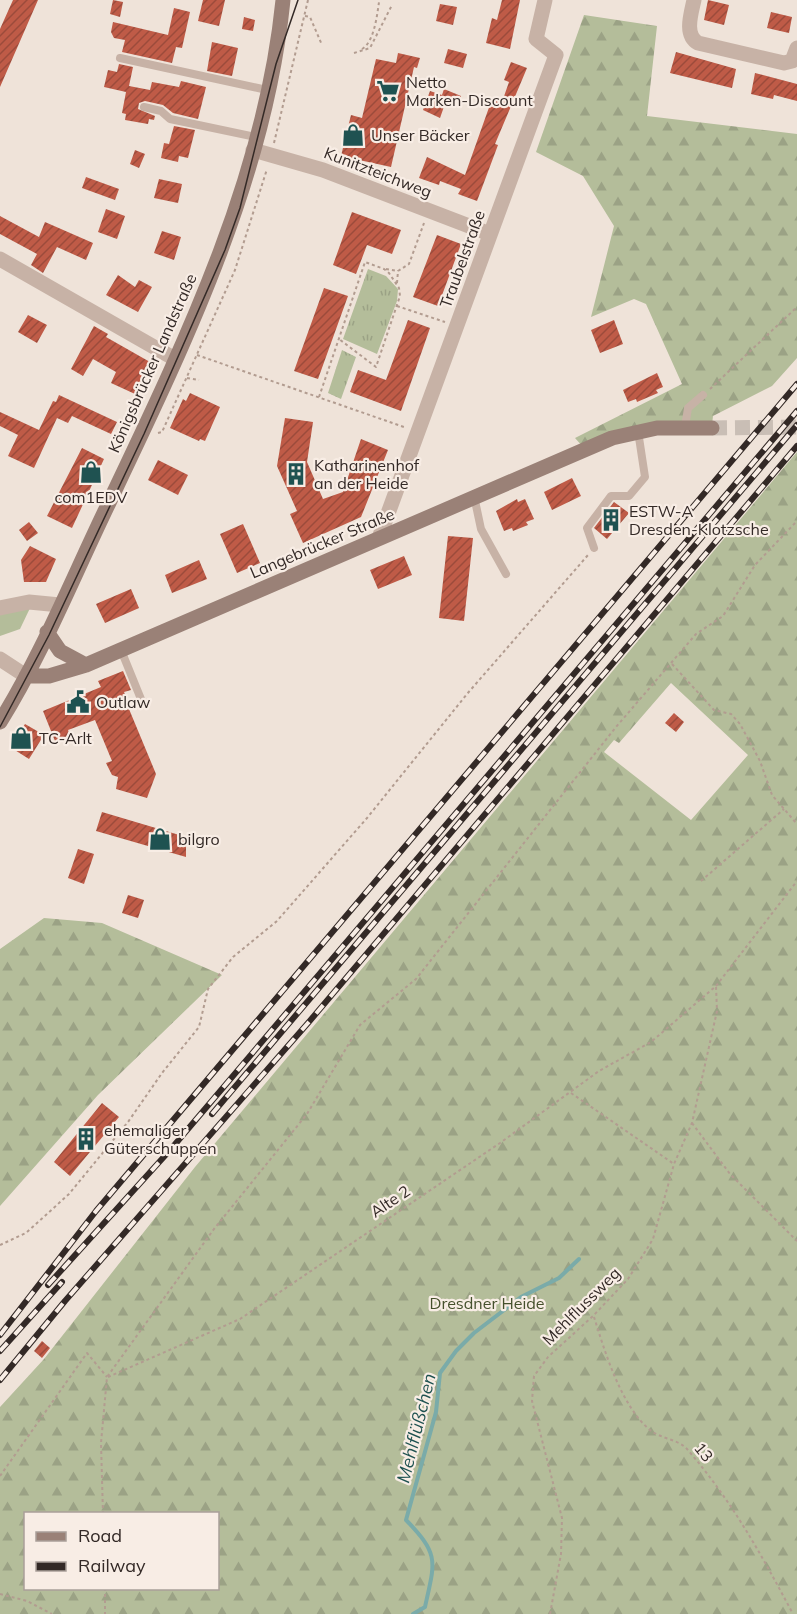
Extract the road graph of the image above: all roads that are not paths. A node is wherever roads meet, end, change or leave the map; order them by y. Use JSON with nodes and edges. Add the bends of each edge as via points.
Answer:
{"nodes":[{"id":1,"x":283,"y":0,"type":"edge"},
{"id":2,"x":545,"y":0,"type":"edge"},
{"id":3,"x":694,"y":0,"type":"edge"},
{"id":4,"x":797,"y":48,"type":"edge"},
{"id":5,"x":120,"y":58,"type":"dead end"},
{"id":6,"x":267,"y":90,"type":"junction"},
{"id":7,"x":144,"y":107,"type":"dead end"},
{"id":8,"x":254,"y":143,"type":"junction"},
{"id":9,"x":490,"y":234,"type":"junction"},
{"id":10,"x":0,"y":259,"type":"edge"},
{"id":11,"x":175,"y":359,"type":"junction"},
{"id":12,"x":703,"y":395,"type":"road end"},
{"id":13,"x":685,"y":427,"type":"junction"},
{"id":14,"x":712,"y":428,"type":"tunnel mouth"},
{"id":15,"x":638,"y":431,"type":"junction"},
{"id":16,"x":474,"y":496,"type":"junction"},
{"id":17,"x":379,"y":538,"type":"junction"},
{"id":18,"x":594,"y":548,"type":"road end"},
{"id":19,"x":506,"y":574,"type":"dead end"},
{"id":20,"x":60,"y":605,"type":"junction"},
{"id":21,"x":0,"y":608,"type":"edge"},
{"id":22,"x":48,"y":632,"type":"junction"},
{"id":23,"x":121,"y":651,"type":"junction"},
{"id":24,"x":0,"y":659,"type":"edge"},
{"id":25,"x":86,"y":665,"type":"junction"},
{"id":26,"x":26,"y":676,"type":"junction"},
{"id":27,"x":143,"y":704,"type":"dead end"},
{"id":28,"x":0,"y":722,"type":"edge"}],
"edges":[{"from":1,"to":6,"type":"main road","name":"Königsbrücker Landstraße","via":[[278,48]]},
{"from":2,"to":9,"type":"street","name":"Traubelstraße","via":[[536,39],[556,55]]},
{"from":3,"to":4,"type":"street","via":[[689,33],[698,43],[784,63],[792,62]]},
{"from":5,"to":6,"type":"lane"},
{"from":6,"to":8,"type":"main road","name":"Königsbrücker Landstraße"},
{"from":7,"to":8,"type":"lane","via":[[161,111],[170,119]]},
{"from":8,"to":9,"type":"street","name":"Kunitzteichweg"},
{"from":8,"to":11,"type":"main road","name":"Königsbrücker Landstraße","via":[[223,249]]},
{"from":9,"to":17,"type":"street","name":"Traubelstraße"},
{"from":10,"to":11,"type":"street"},
{"from":11,"to":20,"type":"main road","name":"Königsbrücker Landstraße"},
{"from":12,"to":13,"type":"lane","via":[[688,408]]},
{"from":13,"to":14,"type":"main road","name":"Langebrücker Straße"},
{"from":13,"to":15,"type":"main road","name":"Langebrücker Straße"},
{"from":15,"to":16,"type":"main road","name":"Langebrücker Straße","via":[[573,453]]},
{"from":15,"to":18,"type":"lane","via":[[645,477],[629,496],[611,496],[587,528]]},
{"from":16,"to":17,"type":"main road","name":"Langebrücker Straße"},
{"from":16,"to":19,"type":"lane","via":[[481,529]]},
{"from":17,"to":23,"type":"main road","name":"Langebrücker Straße"},
{"from":20,"to":21,"type":"street","via":[[29,602]]},
{"from":20,"to":22,"type":"main road","name":"Königsbrücker Landstraße"},
{"from":22,"to":25,"type":"main road","via":[[60,651]]},
{"from":22,"to":26,"type":"main road","name":"Königsbrücker Landstraße"},
{"from":23,"to":25,"type":"main road","name":"Langebrücker Straße"},
{"from":23,"to":27,"type":"lane"},
{"from":24,"to":26,"type":"street"},
{"from":25,"to":26,"type":"main road","name":"Langebrücker Straße","via":[[49,676]]},
{"from":26,"to":28,"type":"main road","name":"Königsbrücker Landstraße"}]}
